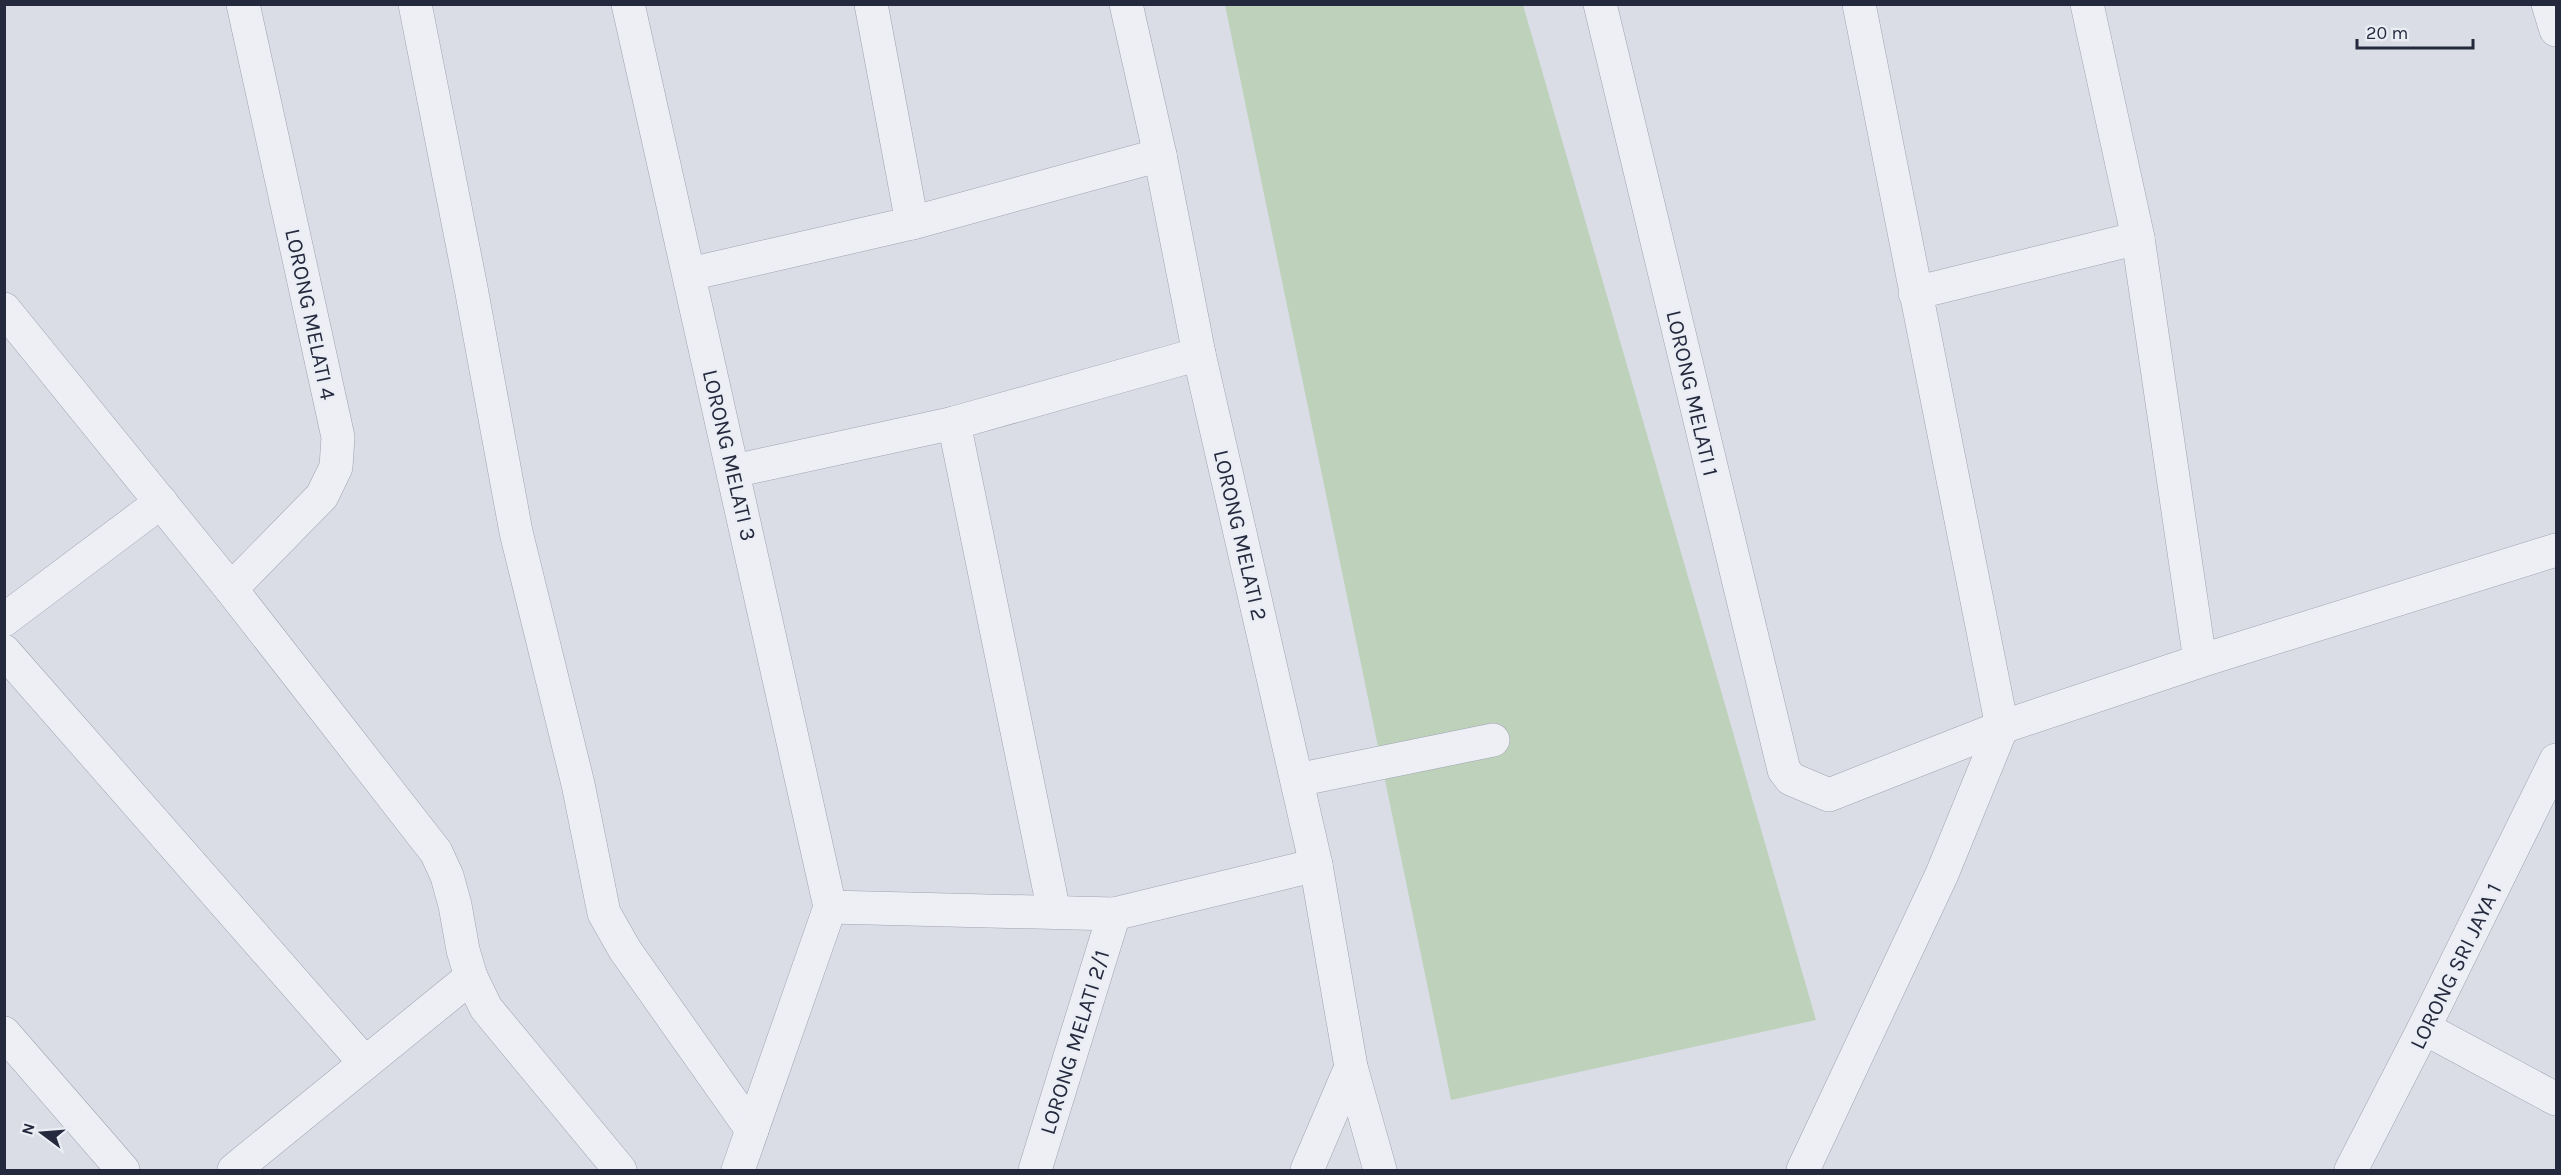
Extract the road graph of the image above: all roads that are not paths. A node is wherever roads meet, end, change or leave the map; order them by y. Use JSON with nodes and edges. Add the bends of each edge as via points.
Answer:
{"nodes":[{"id":1,"x":243,"y":4,"type":"edge"},
{"id":2,"x":415,"y":4,"type":"edge"},
{"id":3,"x":628,"y":4,"type":"edge"},
{"id":4,"x":872,"y":4,"type":"edge"},
{"id":5,"x":1126,"y":4,"type":"edge"},
{"id":6,"x":1600,"y":4,"type":"edge"},
{"id":7,"x":1859,"y":4,"type":"edge"},
{"id":8,"x":2087,"y":4,"type":"edge"},
{"id":9,"x":2548,"y":4,"type":"edge"},
{"id":10,"x":2556,"y":30,"type":"edge"},
{"id":11,"x":1160,"y":155,"type":"junction"},
{"id":12,"x":912,"y":224,"type":"junction"},
{"id":13,"x":2138,"y":238,"type":"junction"},
{"id":14,"x":690,"y":274,"type":"junction"},
{"id":15,"x":1915,"y":293,"type":"junction"},
{"id":16,"x":4,"y":309,"type":"edge"},
{"id":17,"x":1199,"y":354,"type":"junction"},
{"id":18,"x":954,"y":423,"type":"junction"},
{"id":19,"x":734,"y":471,"type":"junction"},
{"id":20,"x":161,"y":502,"type":"junction"},
{"id":21,"x":2556,"y":550,"type":"edge"},
{"id":22,"x":231,"y":589,"type":"junction"},
{"id":23,"x":4,"y":620,"type":"edge"},
{"id":24,"x":4,"y":651,"type":"edge"},
{"id":25,"x":2200,"y":661,"type":"junction"},
{"id":26,"x":2002,"y":727,"type":"junction"},
{"id":27,"x":1493,"y":740,"type":"dead end"},
{"id":28,"x":2556,"y":760,"type":"edge"},
{"id":29,"x":1297,"y":780,"type":"junction"},
{"id":30,"x":1316,"y":865,"type":"junction"},
{"id":31,"x":830,"y":907,"type":"junction"},
{"id":32,"x":1054,"y":912,"type":"junction"},
{"id":33,"x":1114,"y":914,"type":"junction"},
{"id":34,"x":471,"y":977,"type":"junction"},
{"id":35,"x":2424,"y":1028,"type":"junction"},
{"id":36,"x":4,"y":1033,"type":"edge"},
{"id":37,"x":365,"y":1063,"type":"junction"},
{"id":38,"x":1351,"y":1066,"type":"junction"},
{"id":39,"x":2556,"y":1098,"type":"edge"},
{"id":40,"x":752,"y":1130,"type":"junction"},
{"id":41,"x":123,"y":1170,"type":"edge"},
{"id":42,"x":234,"y":1170,"type":"edge"},
{"id":43,"x":620,"y":1170,"type":"edge"},
{"id":44,"x":738,"y":1170,"type":"edge"},
{"id":45,"x":1035,"y":1170,"type":"edge"},
{"id":46,"x":1307,"y":1170,"type":"edge"},
{"id":47,"x":1380,"y":1170,"type":"edge"},
{"id":48,"x":1803,"y":1170,"type":"edge"},
{"id":49,"x":2351,"y":1170,"type":"edge"}],
"edges":[{"from":1,"to":22,"type":"street","name":"LORONG MELATI 4","via":[[338,437],[336,467],[322,496]]},
{"from":2,"to":40,"type":"street","via":[[516,532],[578,784],[604,913],[624,950]]},
{"from":3,"to":14,"type":"street","name":"LORONG MELATI 3"},
{"from":4,"to":12,"type":"street"},
{"from":5,"to":11,"type":"street","name":"LORONG MELATI 2"},
{"from":6,"to":26,"type":"street","name":"LORONG MELATI 1","via":[[1784,770],[1791,779],[1828,795]]},
{"from":7,"to":15,"type":"street"},
{"from":8,"to":13,"type":"street"},
{"from":9,"to":10,"type":"street"},
{"from":11,"to":12,"type":"street"},
{"from":11,"to":17,"type":"street","name":"LORONG MELATI 2"},
{"from":12,"to":14,"type":"street"},
{"from":13,"to":15,"type":"street"},
{"from":13,"to":25,"type":"street"},
{"from":14,"to":19,"type":"street","name":"LORONG MELATI 3"},
{"from":15,"to":26,"type":"street"},
{"from":16,"to":20,"type":"street"},
{"from":17,"to":18,"type":"street"},
{"from":17,"to":29,"type":"street","name":"LORONG MELATI 2"},
{"from":18,"to":19,"type":"street"},
{"from":18,"to":32,"type":"street"},
{"from":19,"to":31,"type":"street","name":"LORONG MELATI 3"},
{"from":20,"to":22,"type":"street"},
{"from":20,"to":23,"type":"street"},
{"from":21,"to":25,"type":"street"},
{"from":22,"to":34,"type":"street","via":[[436,852],[455,904]]},
{"from":24,"to":37,"type":"street"},
{"from":25,"to":26,"type":"street"},
{"from":26,"to":48,"type":"street","via":[[1942,874]]},
{"from":27,"to":29,"type":"street"},
{"from":28,"to":35,"type":"street","name":"LORONG SRI JAYA 1"},
{"from":29,"to":30,"type":"street","name":"LORONG MELATI 2"},
{"from":30,"to":33,"type":"street"},
{"from":30,"to":38,"type":"street","name":"LORONG MELATI 2"},
{"from":31,"to":32,"type":"street"},
{"from":31,"to":40,"type":"street"},
{"from":32,"to":33,"type":"street"},
{"from":33,"to":45,"type":"street","name":"LORONG MELATI 2/1"},
{"from":34,"to":37,"type":"street"},
{"from":34,"to":43,"type":"street","via":[[486,1008]]},
{"from":35,"to":39,"type":"street"},
{"from":35,"to":49,"type":"street","name":"LORONG SRI JAYA 1"},
{"from":36,"to":41,"type":"street"},
{"from":37,"to":42,"type":"street"},
{"from":38,"to":46,"type":"street"},
{"from":38,"to":47,"type":"street","name":"LORONG MELATI 2"},
{"from":40,"to":44,"type":"street"}]}
